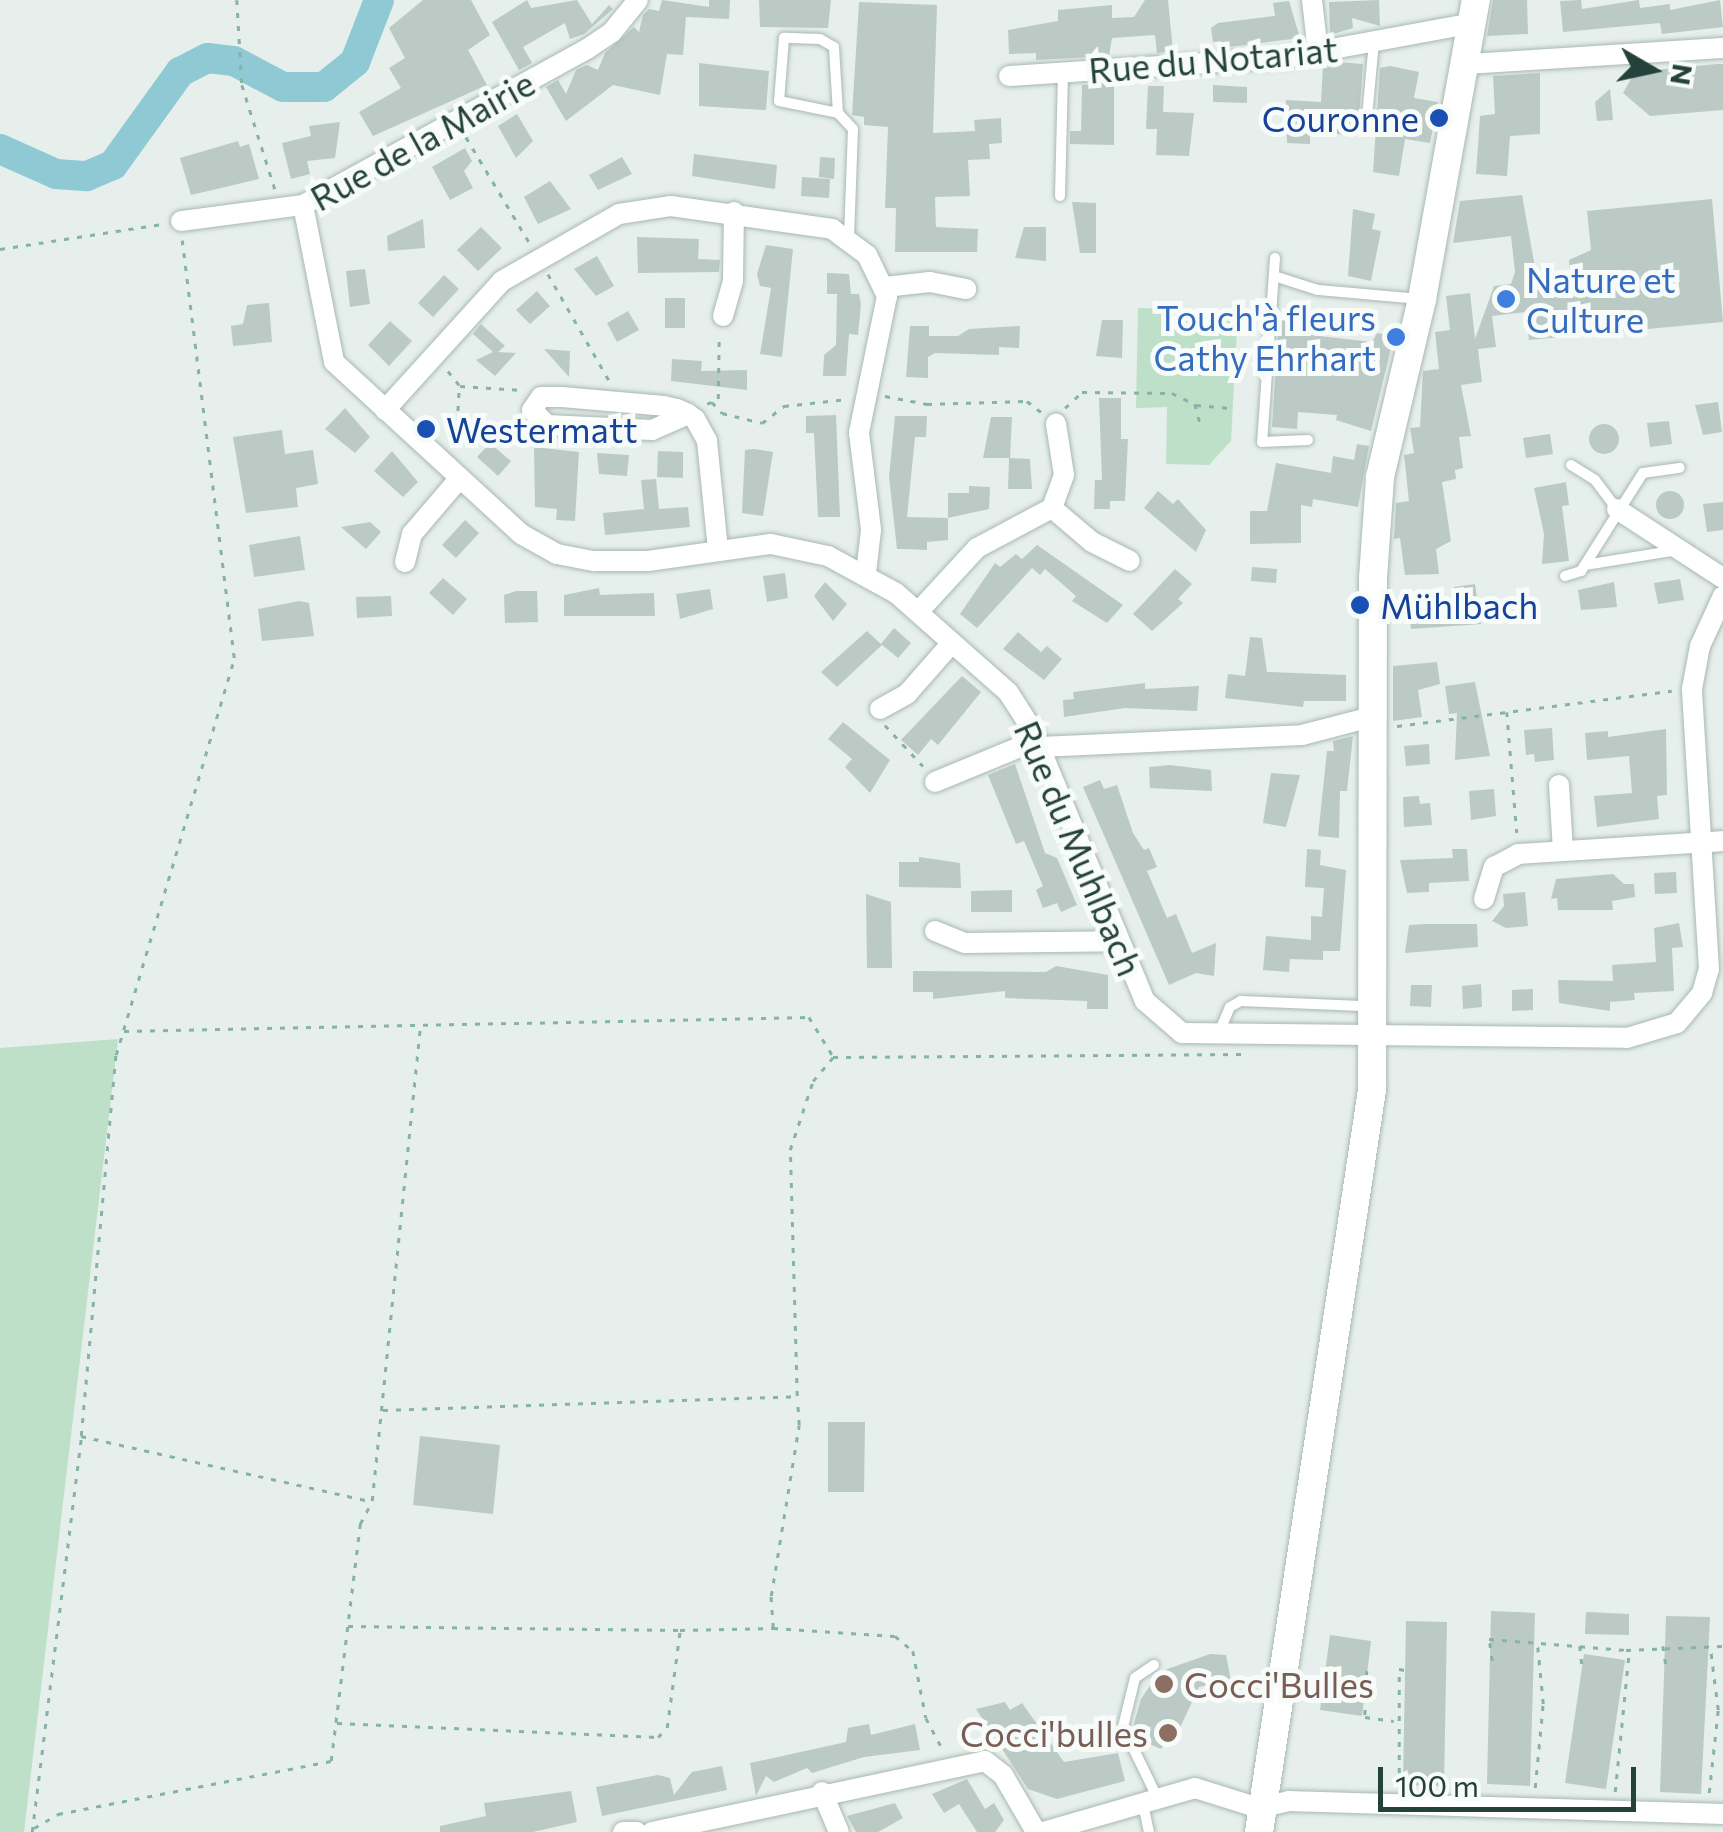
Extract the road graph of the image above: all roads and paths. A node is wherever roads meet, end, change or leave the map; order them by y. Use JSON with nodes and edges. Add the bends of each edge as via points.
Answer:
{"nodes":[{"id":1,"x":236,"y":0,"type":"edge"},
{"id":2,"x":638,"y":0,"type":"edge"},
{"id":3,"x":1312,"y":0,"type":"edge"},
{"id":4,"x":1475,"y":12,"type":"edge"},
{"id":5,"x":1373,"y":41,"type":"junction"},
{"id":6,"x":1723,"y":48,"type":"edge"},
{"id":7,"x":1318,"y":54,"type":"junction"},
{"id":8,"x":1468,"y":64,"type":"junction"},
{"id":9,"x":1063,"y":72,"type":"junction"},
{"id":10,"x":1009,"y":76,"type":"dead end"},
{"id":11,"x":838,"y":113,"type":"junction"},
{"id":12,"x":1367,"y":117,"type":"dead end"},
{"id":13,"x":1060,"y":196,"type":"dead end"},
{"id":14,"x":303,"y":205,"type":"junction"},
{"id":15,"x":282,"y":212,"type":"junction"},
{"id":16,"x":734,"y":212,"type":"junction"},
{"id":17,"x":181,"y":222,"type":"junction"},
{"id":18,"x":849,"y":238,"type":"junction"},
{"id":19,"x":0,"y":249,"type":"edge"},
{"id":20,"x":1276,"y":258,"type":"dead end"},
{"id":21,"x":1274,"y":276,"type":"junction"},
{"id":22,"x":886,"y":287,"type":"junction"},
{"id":23,"x":966,"y":290,"type":"dead end"},
{"id":24,"x":1422,"y":299,"type":"junction"},
{"id":25,"x":722,"y":316,"type":"joint"},
{"id":26,"x":435,"y":354,"type":"junction"},
{"id":27,"x":460,"y":386,"type":"junction"},
{"id":28,"x":866,"y":394,"type":"junction"},
{"id":29,"x":541,"y":397,"type":"junction"},
{"id":30,"x":712,"y":402,"type":"junction"},
{"id":31,"x":1194,"y":404,"type":"junction"},
{"id":32,"x":1230,"y":408,"type":"dead end"},
{"id":33,"x":385,"y":410,"type":"junction"},
{"id":34,"x":688,"y":414,"type":"junction"},
{"id":35,"x":540,"y":424,"type":"junction"},
{"id":36,"x":1056,"y":424,"type":"junction"},
{"id":37,"x":457,"y":426,"type":"junction"},
{"id":38,"x":1201,"y":426,"type":"dead end"},
{"id":39,"x":1308,"y":440,"type":"dead end"},
{"id":40,"x":434,"y":457,"type":"junction"},
{"id":41,"x":1571,"y":465,"type":"dead end"},
{"id":42,"x":1680,"y":468,"type":"dead end"},
{"id":43,"x":459,"y":479,"type":"junction"},
{"id":44,"x":1052,"y":508,"type":"junction"},
{"id":45,"x":1617,"y":509,"type":"junction"},
{"id":46,"x":718,"y":550,"type":"junction"},
{"id":47,"x":1679,"y":550,"type":"junction"},
{"id":48,"x":1130,"y":561,"type":"dead end"},
{"id":49,"x":406,"y":562,"type":"dead end"},
{"id":50,"x":1584,"y":565,"type":"junction"},
{"id":51,"x":866,"y":572,"type":"junction"},
{"id":52,"x":1565,"y":576,"type":"dead end"},
{"id":53,"x":1723,"y":578,"type":"edge"},
{"id":54,"x":1723,"y":596,"type":"edge"},
{"id":55,"x":918,"y":611,"type":"junction"},
{"id":56,"x":950,"y":644,"type":"junction"},
{"id":57,"x":1692,"y":689,"type":"junction"},
{"id":58,"x":880,"y":709,"type":"joint"},
{"id":59,"x":1507,"y":712,"type":"junction"},
{"id":60,"x":1371,"y":723,"type":"junction"},
{"id":61,"x":1038,"y":744,"type":"junction"},
{"id":62,"x":935,"y":782,"type":"joint"},
{"id":63,"x":1559,"y":784,"type":"dead end"},
{"id":64,"x":1723,"y":841,"type":"edge"},
{"id":65,"x":1700,"y":843,"type":"junction"},
{"id":66,"x":1564,"y":851,"type":"junction"},
{"id":67,"x":1518,"y":854,"type":"junction"},
{"id":68,"x":1484,"y":898,"type":"dead end"},
{"id":69,"x":1373,"y":909,"type":"junction"},
{"id":70,"x":934,"y":931,"type":"dead end"},
{"id":71,"x":1118,"y":941,"type":"junction"},
{"id":72,"x":1362,"y":1006,"type":"junction"},
{"id":73,"x":420,"y":1025,"type":"junction"},
{"id":74,"x":123,"y":1032,"type":"junction"},
{"id":75,"x":1218,"y":1036,"type":"junction"},
{"id":76,"x":1279,"y":1036,"type":"junction"},
{"id":77,"x":1368,"y":1038,"type":"junction"},
{"id":78,"x":834,"y":1057,"type":"junction"},
{"id":79,"x":797,"y":1396,"type":"junction"},
{"id":80,"x":382,"y":1410,"type":"junction"},
{"id":81,"x":80,"y":1436,"type":"junction"},
{"id":82,"x":372,"y":1501,"type":"junction"},
{"id":83,"x":346,"y":1626,"type":"junction"},
{"id":84,"x":773,"y":1628,"type":"junction"},
{"id":85,"x":680,"y":1630,"type":"junction"},
{"id":86,"x":1537,"y":1640,"type":"junction"},
{"id":87,"x":1663,"y":1644,"type":"junction"},
{"id":88,"x":1580,"y":1645,"type":"junction"},
{"id":89,"x":1710,"y":1646,"type":"junction"},
{"id":90,"x":1723,"y":1646,"type":"edge"},
{"id":91,"x":1628,"y":1650,"type":"junction"},
{"id":92,"x":1492,"y":1661,"type":"dead end"},
{"id":93,"x":1582,"y":1665,"type":"dead end"},
{"id":94,"x":1154,"y":1666,"type":"dead end"},
{"id":95,"x":1666,"y":1666,"type":"dead end"},
{"id":96,"x":1405,"y":1670,"type":"dead end"},
{"id":97,"x":1367,"y":1671,"type":"dead end"},
{"id":98,"x":1397,"y":1721,"type":"junction"},
{"id":99,"x":336,"y":1722,"type":"junction"},
{"id":100,"x":945,"y":1766,"type":"junction"},
{"id":101,"x":822,"y":1792,"type":"junction"},
{"id":102,"x":1150,"y":1801,"type":"junction"},
{"id":103,"x":1404,"y":1804,"type":"junction"},
{"id":104,"x":1534,"y":1808,"type":"junction"},
{"id":105,"x":1612,"y":1810,"type":"junction"},
{"id":106,"x":1716,"y":1814,"type":"edge"},
{"id":107,"x":1259,"y":1820,"type":"edge"},
{"id":108,"x":32,"y":1830,"type":"edge"},
{"id":109,"x":623,"y":1832,"type":"edge"},
{"id":110,"x":637,"y":1832,"type":"edge"},
{"id":111,"x":652,"y":1832,"type":"edge"},
{"id":112,"x":838,"y":1832,"type":"edge"},
{"id":113,"x":1039,"y":1832,"type":"edge"},
{"id":114,"x":1149,"y":1832,"type":"edge"}],
"edges":[{"from":1,"to":15,"type":"path","via":[[242,85]]},
{"from":2,"to":14,"type":"street","name":"Rue de la Mairie","via":[[612,32],[586,49]]},
{"from":3,"to":7,"type":"street"},
{"from":4,"to":5,"type":"street","name":"Rue du Notariat"},
{"from":4,"to":8,"type":"street"},
{"from":5,"to":7,"type":"street","name":"Rue du Notariat"},
{"from":5,"to":12,"type":"lane"},
{"from":6,"to":8,"type":"street"},
{"from":7,"to":9,"type":"street","name":"Rue du Notariat"},
{"from":8,"to":24,"type":"street"},
{"from":9,"to":10,"type":"street","name":"Rue du Notariat"},
{"from":9,"to":13,"type":"lane"},
{"from":11,"to":11,"type":"lane","via":[[834,47],[820,39],[784,38],[780,101]]},
{"from":11,"to":18,"type":"lane","via":[[853,129]]},
{"from":14,"to":15,"type":"street","name":"Rue de la Mairie"},
{"from":14,"to":33,"type":"street","name":"Rue du Muhlbach","via":[[330,353]]},
{"from":15,"to":17,"type":"street","name":"Rue de la Mairie"},
{"from":16,"to":18,"type":"street","via":[[821,226]]},
{"from":16,"to":25,"type":"street","via":[[733,280]]},
{"from":16,"to":26,"type":"street","via":[[660,206],[602,222],[516,270]]},
{"from":17,"to":19,"type":"path"},
{"from":17,"to":74,"type":"path","via":[[234,658]]},
{"from":18,"to":22,"type":"street"},
{"from":20,"to":21,"type":"lane"},
{"from":21,"to":24,"type":"lane","via":[[1318,290]]},
{"from":21,"to":39,"type":"lane","via":[[1262,442]]},
{"from":22,"to":23,"type":"street","via":[[930,282]]},
{"from":22,"to":28,"type":"street","via":[[886,318]]},
{"from":24,"to":60,"type":"street","via":[[1380,477]]},
{"from":25,"to":30,"type":"path","via":[[718,399]]},
{"from":26,"to":27,"type":"path"},
{"from":26,"to":33,"type":"street"},
{"from":27,"to":29,"type":"path"},
{"from":27,"to":37,"type":"path"},
{"from":28,"to":30,"type":"path","via":[[784,406],[762,423],[722,413]]},
{"from":28,"to":36,"type":"path","via":[[926,404],[1027,402]]},
{"from":28,"to":51,"type":"street","via":[[859,447],[871,530]]},
{"from":29,"to":34,"type":"street","via":[[648,403]]},
{"from":29,"to":35,"type":"street","via":[[532,410]]},
{"from":30,"to":34,"type":"path"},
{"from":31,"to":32,"type":"path"},
{"from":31,"to":36,"type":"path","via":[[1172,393],[1082,392],[1071,396]]},
{"from":31,"to":38,"type":"path"},
{"from":33,"to":40,"type":"street","name":"Rue du Muhlbach"},
{"from":34,"to":35,"type":"street","via":[[662,430]]},
{"from":34,"to":46,"type":"street","via":[[707,442]]},
{"from":35,"to":37,"type":"path"},
{"from":36,"to":44,"type":"street","via":[[1064,475]]},
{"from":37,"to":40,"type":"path"},
{"from":40,"to":43,"type":"street","name":"Rue du Muhlbach"},
{"from":41,"to":45,"type":"lane","via":[[1595,480]]},
{"from":42,"to":45,"type":"lane","via":[[1643,473]]},
{"from":43,"to":46,"type":"street","name":"Rue du Muhlbach","via":[[521,534],[568,557],[628,562]]},
{"from":43,"to":49,"type":"street","via":[[412,534]]},
{"from":44,"to":48,"type":"street","via":[[1092,542]]},
{"from":44,"to":55,"type":"street","via":[[977,548]]},
{"from":45,"to":47,"type":"street"},
{"from":45,"to":50,"type":"lane"},
{"from":46,"to":51,"type":"street","name":"Rue du Muhlbach","via":[[782,544]]},
{"from":47,"to":50,"type":"lane"},
{"from":47,"to":53,"type":"street"},
{"from":50,"to":52,"type":"lane"},
{"from":51,"to":55,"type":"street","name":"Rue du Muhlbach"},
{"from":54,"to":57,"type":"street","name":"Rue du Muhlbach","via":[[1704,635]]},
{"from":55,"to":56,"type":"street","name":"Rue du Muhlbach"},
{"from":56,"to":58,"type":"street","via":[[908,694]]},
{"from":56,"to":61,"type":"street","name":"Rue du Muhlbach","via":[[1014,699]]},
{"from":57,"to":59,"type":"path"},
{"from":57,"to":65,"type":"street","name":"Rue du Muhlbach"},
{"from":58,"to":62,"type":"path","via":[[889,735]]},
{"from":59,"to":60,"type":"path"},
{"from":59,"to":67,"type":"path"},
{"from":60,"to":61,"type":"street","via":[[1220,741]]},
{"from":60,"to":69,"type":"street"},
{"from":61,"to":62,"type":"street"},
{"from":61,"to":71,"type":"street","name":"Rue du Muhlbach"},
{"from":63,"to":66,"type":"street"},
{"from":64,"to":65,"type":"street"},
{"from":65,"to":66,"type":"street"},
{"from":65,"to":77,"type":"street","name":"Rue du Muhlbach","via":[[1709,969],[1702,993],[1677,1023],[1640,1038]]},
{"from":66,"to":67,"type":"street"},
{"from":67,"to":68,"type":"street","via":[[1494,867]]},
{"from":69,"to":72,"type":"street","via":[[1362,958]]},
{"from":69,"to":77,"type":"street"},
{"from":70,"to":71,"type":"street","via":[[966,942]]},
{"from":71,"to":75,"type":"street","name":"Rue du Muhlbach","via":[[1158,1017],[1182,1032]]},
{"from":72,"to":75,"type":"lane","via":[[1241,1001],[1230,1008]]},
{"from":72,"to":77,"type":"street"},
{"from":73,"to":74,"type":"path"},
{"from":73,"to":78,"type":"path","via":[[809,1017]]},
{"from":73,"to":80,"type":"path"},
{"from":74,"to":81,"type":"path"},
{"from":75,"to":76,"type":"street","name":"Rue du Muhlbach"},
{"from":76,"to":77,"type":"street","name":"Rue du Muhlbach"},
{"from":76,"to":78,"type":"path","via":[[1230,1057]]},
{"from":77,"to":107,"type":"street","via":[[1359,1188]]},
{"from":78,"to":79,"type":"path","via":[[814,1081],[790,1150]]},
{"from":79,"to":80,"type":"path"},
{"from":79,"to":84,"type":"path","via":[[799,1425],[771,1596]]},
{"from":80,"to":82,"type":"path"},
{"from":81,"to":82,"type":"path"},
{"from":81,"to":108,"type":"path"},
{"from":82,"to":83,"type":"path","via":[[360,1524]]},
{"from":83,"to":85,"type":"path"},
{"from":83,"to":99,"type":"path"},
{"from":84,"to":85,"type":"path"},
{"from":84,"to":100,"type":"path","via":[[876,1632],[913,1651],[926,1718],[941,1739]]},
{"from":85,"to":99,"type":"path","via":[[667,1728],[658,1736]]},
{"from":86,"to":88,"type":"path"},
{"from":86,"to":92,"type":"path","via":[[1489,1639]]},
{"from":86,"to":104,"type":"path","via":[[1542,1704]]},
{"from":87,"to":89,"type":"path"},
{"from":87,"to":91,"type":"path"},
{"from":87,"to":95,"type":"path"},
{"from":88,"to":91,"type":"path"},
{"from":88,"to":93,"type":"path"},
{"from":89,"to":90,"type":"path"},
{"from":89,"to":106,"type":"path","via":[[1718,1710]]},
{"from":91,"to":105,"type":"path","via":[[1628,1708]]},
{"from":94,"to":102,"type":"lane","via":[[1136,1678],[1124,1727]]},
{"from":96,"to":98,"type":"path","via":[[1399,1670]]},
{"from":97,"to":98,"type":"path","via":[[1363,1719]]},
{"from":98,"to":103,"type":"path","via":[[1396,1775]]},
{"from":99,"to":108,"type":"path","via":[[331,1760],[58,1814]]},
{"from":100,"to":101,"type":"street"},
{"from":100,"to":113,"type":"street","via":[[985,1761],[1002,1775]]},
{"from":101,"to":111,"type":"street"},
{"from":101,"to":112,"type":"street"},
{"from":102,"to":107,"type":"street","via":[[1195,1788]]},
{"from":102,"to":113,"type":"street"},
{"from":102,"to":114,"type":"lane"},
{"from":103,"to":104,"type":"street"},
{"from":103,"to":107,"type":"street","via":[[1290,1801]]},
{"from":104,"to":105,"type":"street"},
{"from":105,"to":106,"type":"street"},
{"from":109,"to":110,"type":"street"}]}
